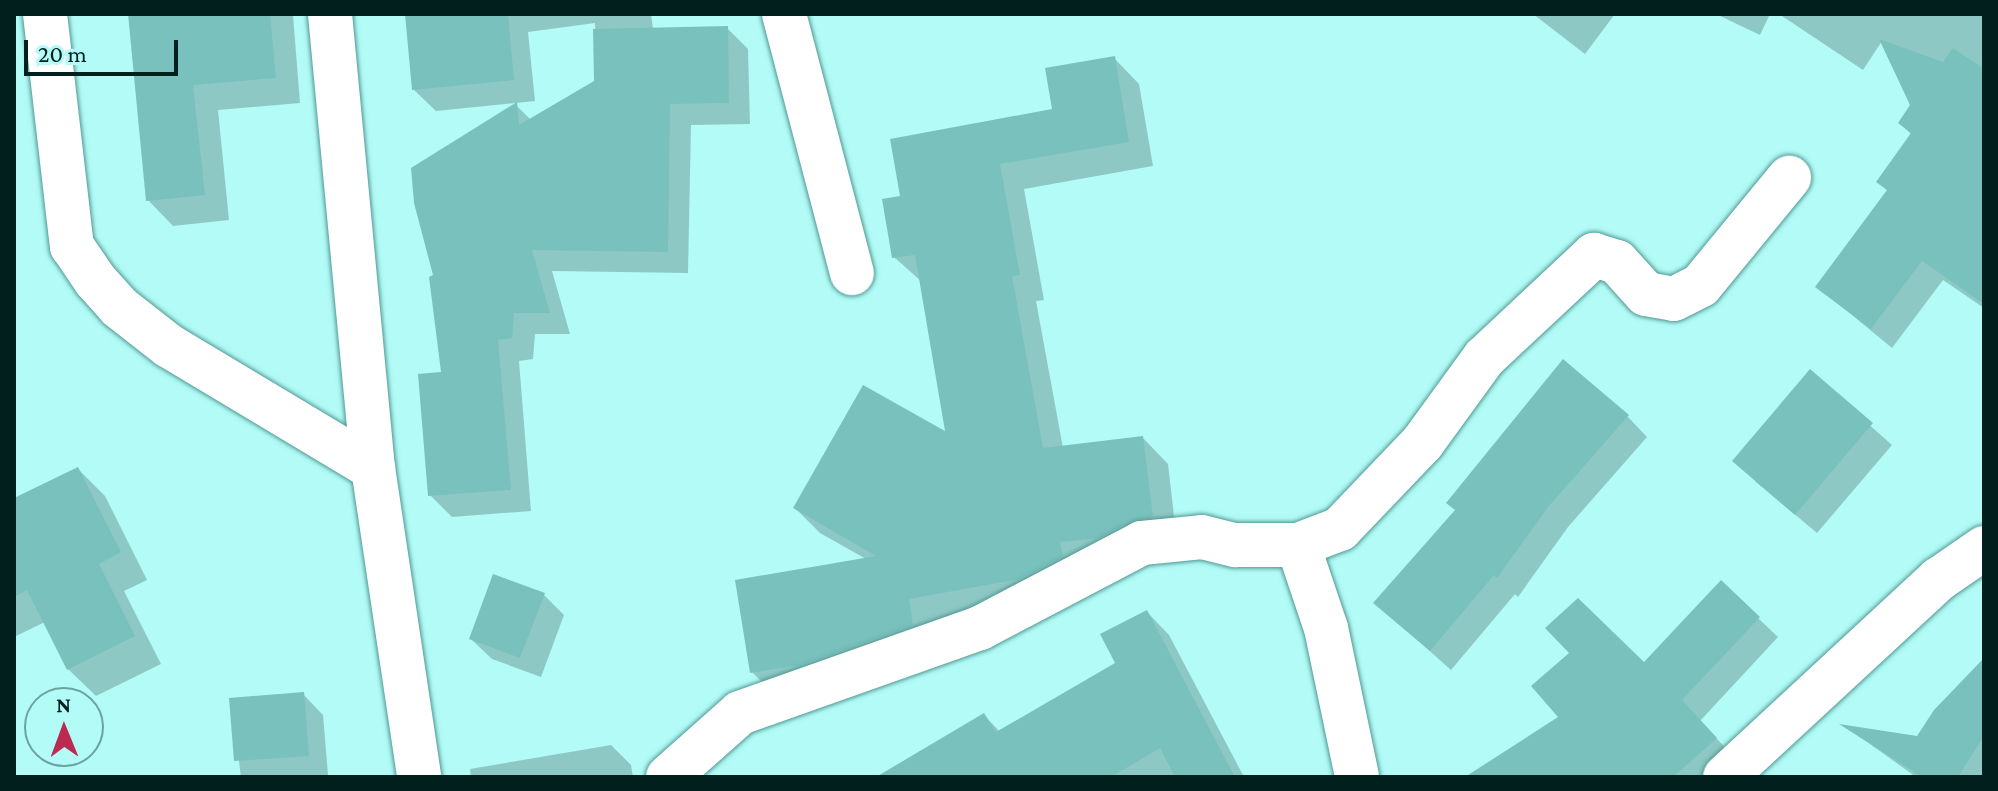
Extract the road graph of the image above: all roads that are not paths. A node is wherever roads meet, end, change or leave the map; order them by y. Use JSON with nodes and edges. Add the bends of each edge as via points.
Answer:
{"nodes":[{"id":1,"x":45,"y":14,"type":"edge"},
{"id":2,"x":330,"y":14,"type":"edge"},
{"id":3,"x":784,"y":14,"type":"edge"},
{"id":4,"x":1789,"y":178,"type":"dead end"},
{"id":5,"x":852,"y":273,"type":"dead end"},
{"id":6,"x":373,"y":468,"type":"junction"},
{"id":7,"x":1298,"y":545,"type":"junction"},
{"id":8,"x":1984,"y":548,"type":"edge"},
{"id":9,"x":419,"y":777,"type":"edge"},
{"id":10,"x":668,"y":777,"type":"edge"},
{"id":11,"x":1357,"y":777,"type":"edge"},
{"id":12,"x":1725,"y":777,"type":"edge"}],
"edges":[{"from":1,"to":6,"type":"street","via":[[72,246],[95,280],[119,307],[169,346]]},
{"from":2,"to":6,"type":"street"},
{"from":3,"to":5,"type":"street"},
{"from":4,"to":7,"type":"street","via":[[1701,285],[1674,299],[1646,294],[1617,262],[1594,255],[1484,358],[1379,492],[1340,529]]},
{"from":6,"to":9,"type":"street"},
{"from":7,"to":10,"type":"street","via":[[1235,545],[1202,537],[1142,543],[980,628],[740,713]]},
{"from":7,"to":11,"type":"street","via":[[1326,628]]},
{"from":8,"to":12,"type":"street","via":[[1939,579]]}]}
